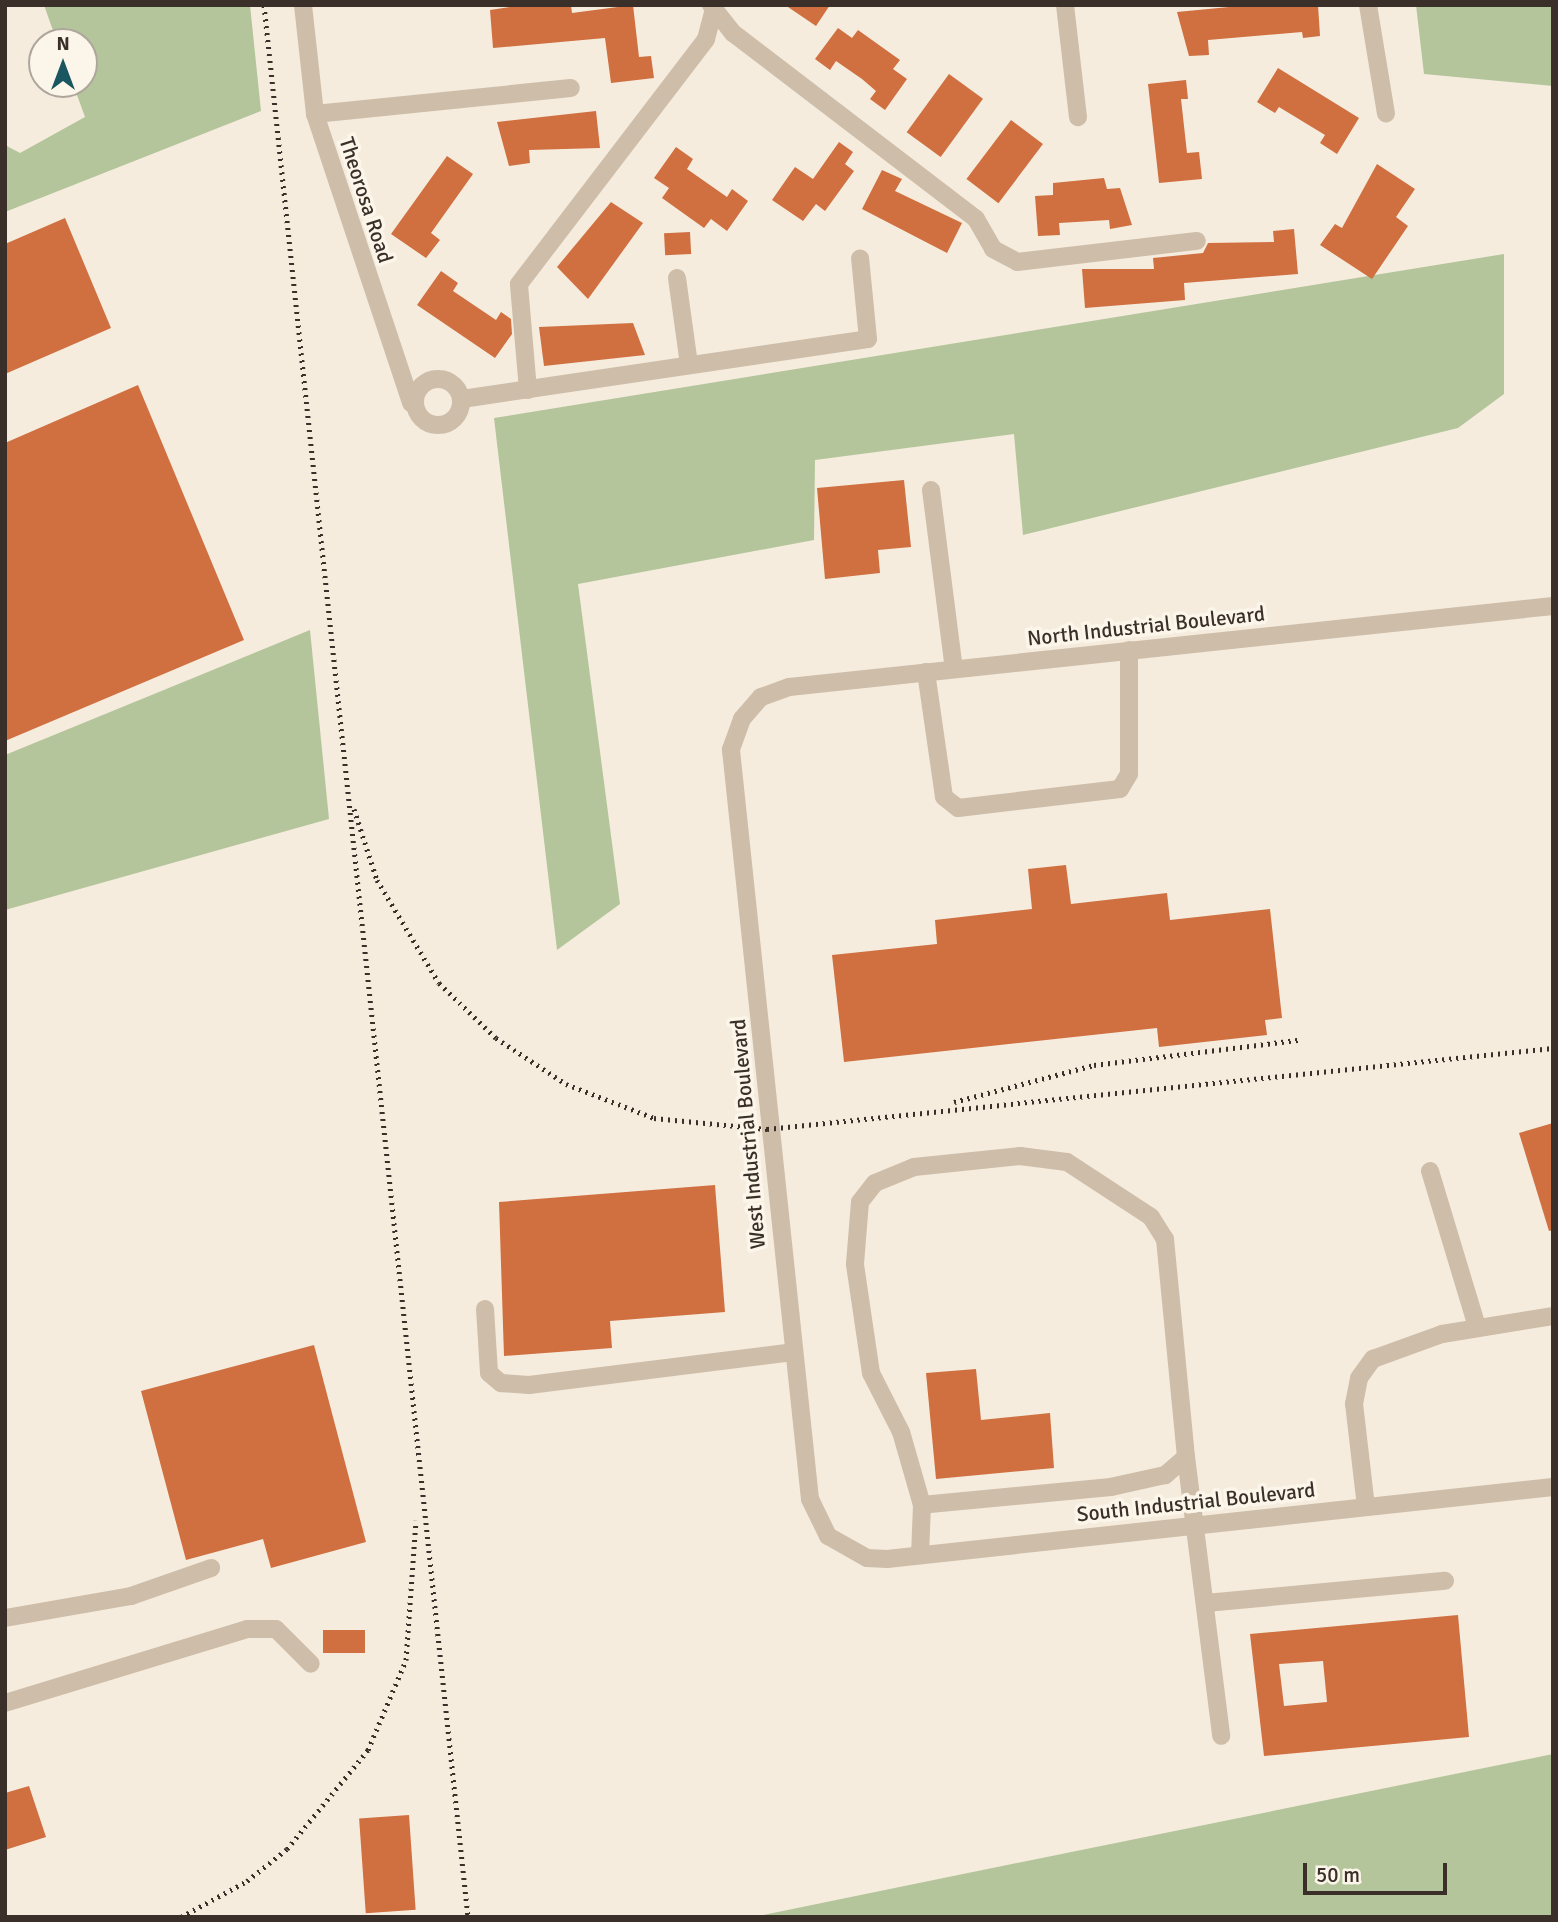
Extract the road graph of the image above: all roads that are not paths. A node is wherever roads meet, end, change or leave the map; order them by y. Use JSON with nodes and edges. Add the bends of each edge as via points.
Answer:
{"nodes":[{"id":1,"x":303,"y":5,"type":"edge"},
{"id":2,"x":1065,"y":5,"type":"edge"},
{"id":3,"x":1368,"y":5,"type":"edge"},
{"id":4,"x":715,"y":6,"type":"edge"},
{"id":5,"x":571,"y":88,"type":"dead end"},
{"id":6,"x":315,"y":114,"type":"junction"},
{"id":7,"x":1386,"y":114,"type":"dead end"},
{"id":8,"x":1078,"y":117,"type":"dead end"},
{"id":9,"x":1197,"y":242,"type":"dead end"},
{"id":10,"x":860,"y":258,"type":"dead end"},
{"id":11,"x":677,"y":278,"type":"dead end"},
{"id":12,"x":689,"y":365,"type":"junction"},
{"id":13,"x":527,"y":385,"type":"junction"},
{"id":14,"x":462,"y":399,"type":"junction"},
{"id":15,"x":411,"y":403,"type":"junction"},
{"id":16,"x":931,"y":490,"type":"dead end"},
{"id":17,"x":1553,"y":606,"type":"edge"},
{"id":18,"x":1129,"y":650,"type":"junction"},
{"id":19,"x":954,"y":669,"type":"junction"},
{"id":20,"x":926,"y":672,"type":"junction"},
{"id":21,"x":752,"y":708,"type":"joint"},
{"id":22,"x":1430,"y":1171,"type":"dead end"},
{"id":23,"x":485,"y":1309,"type":"dead end"},
{"id":24,"x":1553,"y":1317,"type":"edge"},
{"id":25,"x":1477,"y":1327,"type":"junction"},
{"id":26,"x":793,"y":1352,"type":"junction"},
{"id":27,"x":1186,"y":1457,"type":"junction"},
{"id":28,"x":1553,"y":1487,"type":"edge"},
{"id":29,"x":922,"y":1505,"type":"junction"},
{"id":30,"x":1366,"y":1507,"type":"junction"},
{"id":31,"x":1197,"y":1524,"type":"junction"},
{"id":32,"x":845,"y":1549,"type":"joint"},
{"id":33,"x":920,"y":1555,"type":"junction"},
{"id":34,"x":211,"y":1568,"type":"dead end"},
{"id":35,"x":1445,"y":1581,"type":"dead end"},
{"id":36,"x":1206,"y":1603,"type":"junction"},
{"id":37,"x":5,"y":1618,"type":"edge"},
{"id":38,"x":311,"y":1664,"type":"dead end"},
{"id":39,"x":5,"y":1703,"type":"edge"},
{"id":40,"x":1221,"y":1736,"type":"dead end"}],
"edges":[{"from":1,"to":6,"type":"street","name":"Theorosa Road"},
{"from":2,"to":8,"type":"street"},
{"from":3,"to":7,"type":"street"},
{"from":4,"to":9,"type":"street","via":[[733,33],[976,219],[993,249],[1017,262]]},
{"from":4,"to":13,"type":"street","via":[[706,39],[519,284]]},
{"from":5,"to":6,"type":"street"},
{"from":6,"to":15,"type":"street","name":"Theorosa Road"},
{"from":10,"to":12,"type":"street","via":[[868,339]]},
{"from":11,"to":12,"type":"street"},
{"from":12,"to":13,"type":"street"},
{"from":13,"to":14,"type":"street"},
{"from":14,"to":15,"type":"street","via":[[458,387],[436,379]]},
{"from":14,"to":15,"type":"street","via":[[459,414],[444,424],[424,419]]},
{"from":16,"to":19,"type":"street"},
{"from":17,"to":18,"type":"street","name":"North Industrial Boulevard"},
{"from":18,"to":19,"type":"street","name":"North Industrial Boulevard"},
{"from":18,"to":20,"type":"street","via":[[1129,774],[1120,789],[958,808],[944,797]]},
{"from":19,"to":20,"type":"street","name":"North Industrial Boulevard"},
{"from":20,"to":21,"type":"street","name":"North Industrial Boulevard","via":[[789,687]]},
{"from":21,"to":26,"type":"street","name":"West Industrial Boulevard","via":[[731,750],[731,776]]},
{"from":22,"to":25,"type":"street"},
{"from":23,"to":26,"type":"street","via":[[489,1373],[501,1383],[529,1385]]},
{"from":24,"to":25,"type":"street"},
{"from":25,"to":30,"type":"street","via":[[1403,1343],[1373,1359],[1359,1378],[1354,1404]]},
{"from":26,"to":32,"type":"street","name":"West Industrial Boulevard","via":[[815,1517]]},
{"from":27,"to":29,"type":"street","via":[[1165,1475],[1111,1487]]},
{"from":27,"to":29,"type":"street","via":[[1165,1239],[1151,1217],[1067,1162],[1020,1156],[914,1167],[875,1183],[860,1202],[855,1264],[871,1373],[901,1432]]},
{"from":27,"to":31,"type":"street"},
{"from":28,"to":30,"type":"street","name":"South Industrial Boulevard"},
{"from":29,"to":33,"type":"street"},
{"from":30,"to":31,"type":"street","name":"South Industrial Boulevard"},
{"from":31,"to":33,"type":"street","name":"South Industrial Boulevard"},
{"from":31,"to":36,"type":"street"},
{"from":32,"to":33,"type":"street","name":"South Industrial Boulevard","via":[[867,1558]]},
{"from":34,"to":37,"type":"street","via":[[131,1596]]},
{"from":35,"to":36,"type":"street"},
{"from":36,"to":40,"type":"street"},
{"from":38,"to":39,"type":"street","via":[[276,1629],[247,1629]]}]}
